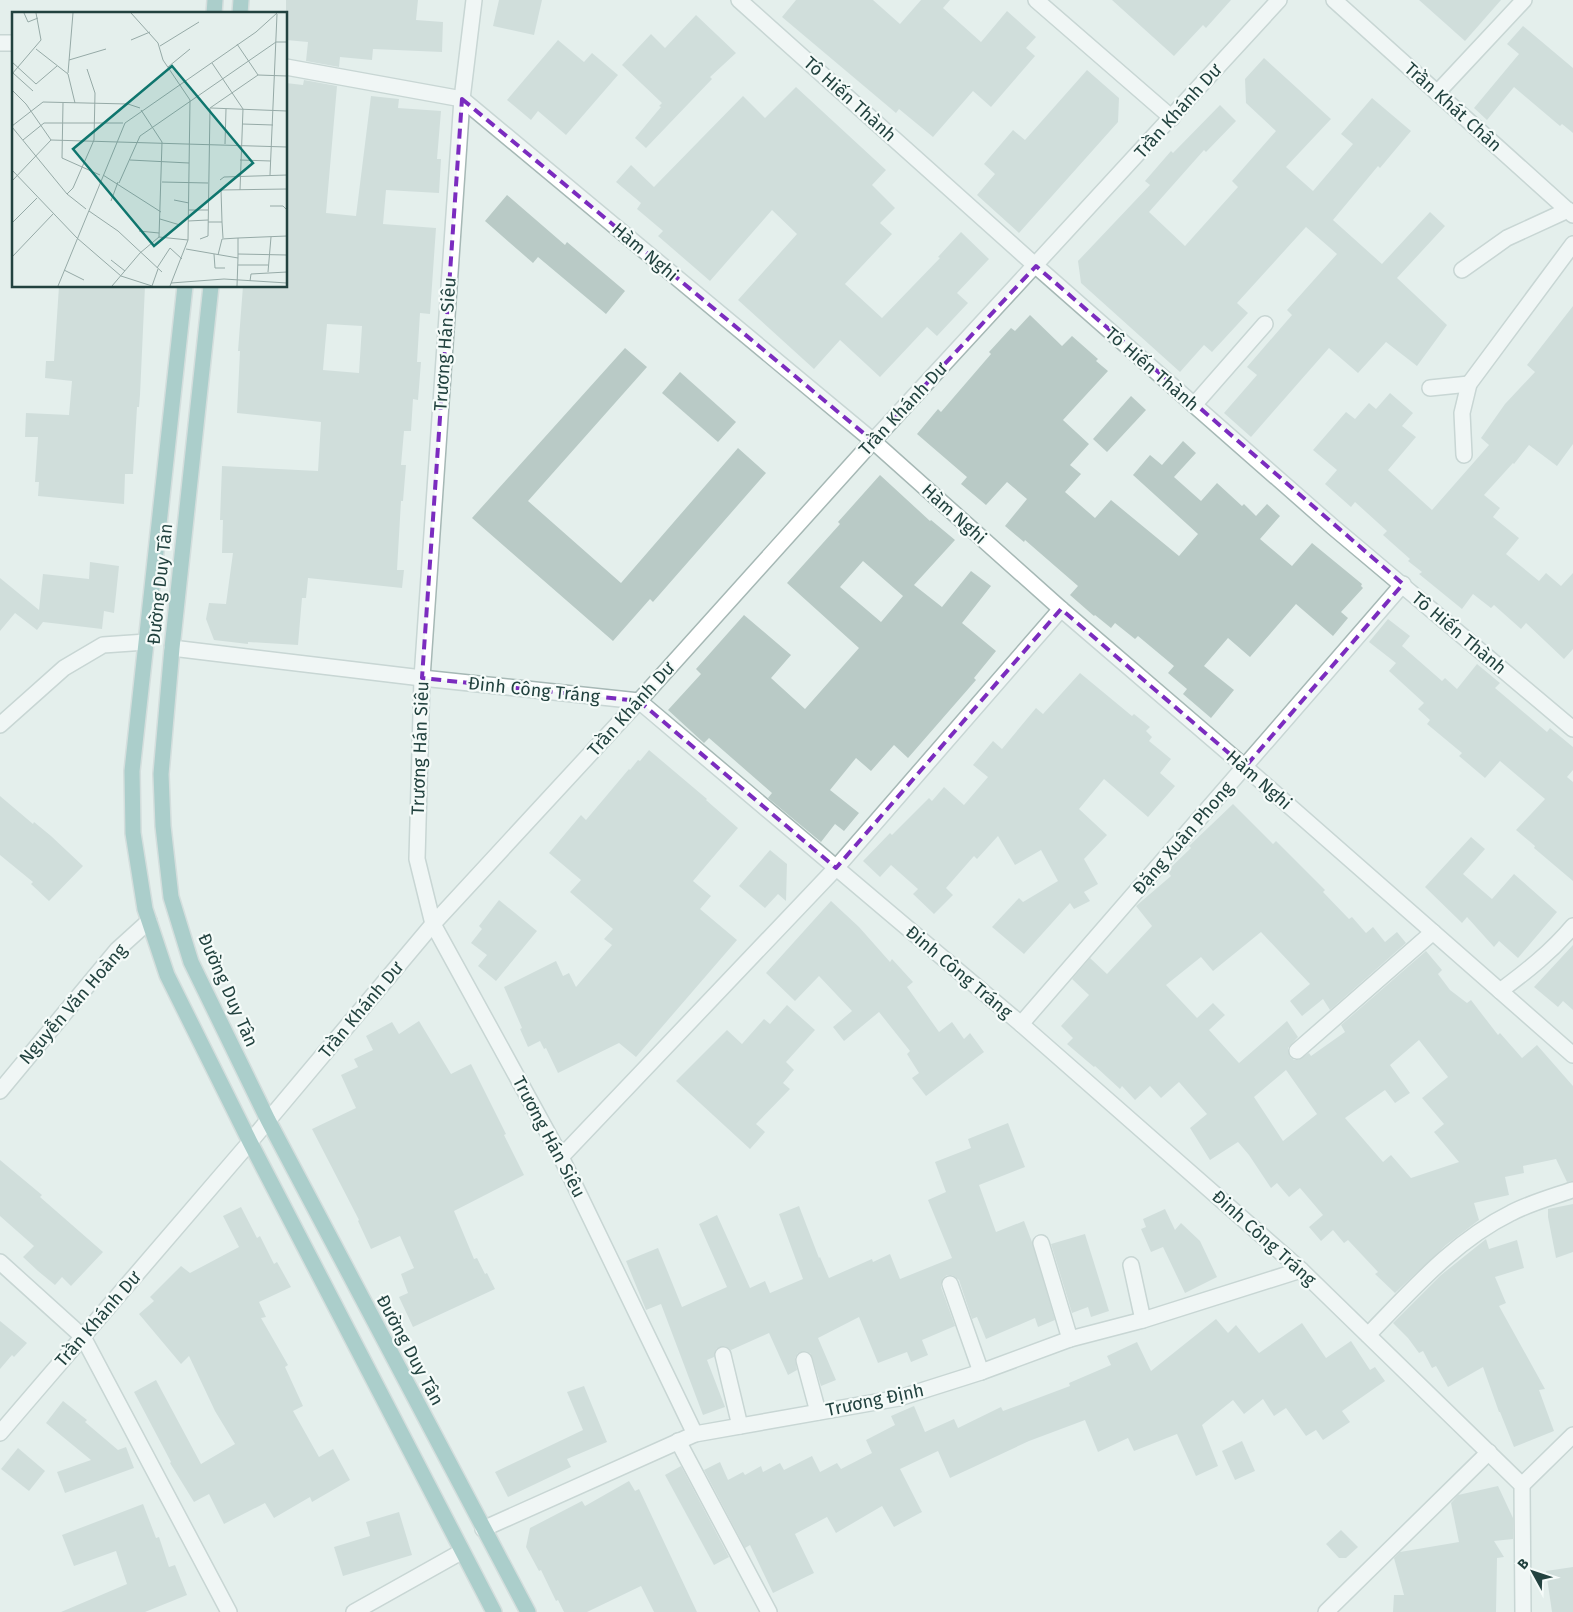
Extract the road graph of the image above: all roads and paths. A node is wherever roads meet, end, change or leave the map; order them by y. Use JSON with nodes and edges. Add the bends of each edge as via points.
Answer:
{"nodes":[{"id":1,"x":474,"y":0,"type":"edge"},
{"id":2,"x":739,"y":0,"type":"edge"},
{"id":3,"x":1036,"y":0,"type":"edge"},
{"id":4,"x":1279,"y":0,"type":"edge"},
{"id":5,"x":1334,"y":0,"type":"edge"},
{"id":6,"x":1524,"y":0,"type":"edge"},
{"id":7,"x":288,"y":67,"type":"edge"},
{"id":8,"x":1437,"y":93,"type":"junction"},
{"id":9,"x":462,"y":99,"type":"junction"},
{"id":10,"x":1172,"y":118,"type":"junction"},
{"id":11,"x":1570,"y":213,"type":"edge"},
{"id":12,"x":1573,"y":244,"type":"edge"},
{"id":13,"x":1036,"y":266,"type":"junction"},
{"id":14,"x":1462,"y":270,"type":"dead end"},
{"id":15,"x":185,"y":288,"type":"edge"},
{"id":16,"x":211,"y":288,"type":"edge"},
{"id":17,"x":1265,"y":324,"type":"dead end"},
{"id":18,"x":1469,"y":384,"type":"junction"},
{"id":19,"x":1430,"y":388,"type":"dead end"},
{"id":20,"x":1194,"y":405,"type":"junction"},
{"id":21,"x":873,"y":441,"type":"junction"},
{"id":22,"x":1464,"y":455,"type":"dead end"},
{"id":23,"x":1402,"y":584,"type":"junction"},
{"id":24,"x":1061,"y":608,"type":"junction"},
{"id":25,"x":146,"y":642,"type":"junction"},
{"id":26,"x":172,"y":648,"type":"junction"},
{"id":27,"x":422,"y":678,"type":"junction"},
{"id":28,"x":639,"y":701,"type":"junction"},
{"id":29,"x":0,"y":725,"type":"edge"},
{"id":30,"x":1573,"y":729,"type":"edge"},
{"id":31,"x":1245,"y":767,"type":"junction"},
{"id":32,"x":836,"y":868,"type":"junction"},
{"id":33,"x":149,"y":921,"type":"junction"},
{"id":34,"x":433,"y":924,"type":"junction"},
{"id":35,"x":1573,"y":926,"type":"edge"},
{"id":36,"x":1433,"y":932,"type":"junction"},
{"id":37,"x":1500,"y":991,"type":"junction"},
{"id":38,"x":1021,"y":1024,"type":"junction"},
{"id":39,"x":1297,"y":1051,"type":"dead end"},
{"id":40,"x":1573,"y":1055,"type":"edge"},
{"id":41,"x":0,"y":1091,"type":"edge"},
{"id":42,"x":268,"y":1120,"type":"junction"},
{"id":43,"x":250,"y":1142,"type":"junction"},
{"id":44,"x":561,"y":1157,"type":"junction"},
{"id":45,"x":1572,"y":1190,"type":"edge"},
{"id":46,"x":1041,"y":1243,"type":"dead end"},
{"id":47,"x":0,"y":1262,"type":"edge"},
{"id":48,"x":1131,"y":1265,"type":"dead end"},
{"id":49,"x":1301,"y":1270,"type":"junction"},
{"id":50,"x":950,"y":1284,"type":"dead end"},
{"id":51,"x":1143,"y":1320,"type":"junction"},
{"id":52,"x":1368,"y":1335,"type":"junction"},
{"id":53,"x":83,"y":1337,"type":"junction"},
{"id":54,"x":1070,"y":1339,"type":"junction"},
{"id":55,"x":723,"y":1355,"type":"dead end"},
{"id":56,"x":804,"y":1360,"type":"dead end"},
{"id":57,"x":981,"y":1372,"type":"junction"},
{"id":58,"x":818,"y":1412,"type":"junction"},
{"id":59,"x":740,"y":1426,"type":"junction"},
{"id":60,"x":0,"y":1432,"type":"edge"},
{"id":61,"x":695,"y":1434,"type":"junction"},
{"id":62,"x":1573,"y":1435,"type":"edge"},
{"id":63,"x":678,"y":1441,"type":"junction"},
{"id":64,"x":1488,"y":1452,"type":"junction"},
{"id":65,"x":1522,"y":1485,"type":"junction"},
{"id":66,"x":483,"y":1529,"type":"junction"},
{"id":67,"x":461,"y":1552,"type":"junction"},
{"id":68,"x":229,"y":1612,"type":"edge"},
{"id":69,"x":354,"y":1612,"type":"edge"},
{"id":70,"x":494,"y":1612,"type":"edge"},
{"id":71,"x":528,"y":1612,"type":"edge"},
{"id":72,"x":769,"y":1612,"type":"edge"},
{"id":73,"x":1326,"y":1612,"type":"edge"},
{"id":74,"x":1523,"y":1612,"type":"edge"}],
"edges":[{"from":1,"to":9,"type":"street","name":"Trương Hán Siêu"},
{"from":2,"to":13,"type":"street","name":"Tô Hiến Thành"},
{"from":3,"to":10,"type":"street"},
{"from":4,"to":10,"type":"street","name":"Trần Khánh Dư"},
{"from":5,"to":8,"type":"street","name":"Trần Khát Chân"},
{"from":6,"to":8,"type":"street"},
{"from":7,"to":9,"type":"street","name":"Hàm Nghi"},
{"from":8,"to":11,"type":"street","name":"Trần Khát Chân"},
{"from":9,"to":21,"type":"street","name":"Hàm Nghi"},
{"from":9,"to":27,"type":"street","name":"Trương Hán Siêu"},
{"from":10,"to":13,"type":"street","name":"Trần Khánh Dư"},
{"from":11,"to":14,"type":"street","via":[[1507,238]]},
{"from":12,"to":18,"type":"street"},
{"from":13,"to":20,"type":"street","name":"Tô Hiến Thành"},
{"from":13,"to":21,"type":"street","name":"Trần Khánh Dư"},
{"from":15,"to":25,"type":"main road","name":"Đường Duy Tân"},
{"from":16,"to":26,"type":"main road","name":"Đường Duy Tân"},
{"from":17,"to":20,"type":"street"},
{"from":18,"to":19,"type":"street"},
{"from":18,"to":22,"type":"street","via":[[1462,412]]},
{"from":20,"to":23,"type":"street","name":"Tô Hiến Thành"},
{"from":21,"to":24,"type":"street","name":"Hàm Nghi"},
{"from":21,"to":28,"type":"street","name":"Trần Khánh Dư"},
{"from":23,"to":30,"type":"street","name":"Tô Hiến Thành"},
{"from":23,"to":31,"type":"street","name":"Đặng Xuân Phong"},
{"from":24,"to":31,"type":"street","name":"Hàm Nghi"},
{"from":24,"to":32,"type":"street"},
{"from":25,"to":29,"type":"street","via":[[103,645],[64,668]]},
{"from":25,"to":33,"type":"main road","name":"Đường Duy Tân","via":[[132,771],[133,833]]},
{"from":26,"to":27,"type":"street","name":"Đinh Công Tráng"},
{"from":26,"to":42,"type":"main road","name":"Đường Duy Tân","via":[[161,774],[162,826],[171,897],[191,962]]},
{"from":27,"to":28,"type":"street","name":"Đinh Công Tráng"},
{"from":27,"to":34,"type":"street","name":"Trương Hán Siêu","via":[[417,860]]},
{"from":28,"to":32,"type":"street","name":"Đinh Công Tráng"},
{"from":28,"to":34,"type":"street","name":"Trần Khánh Dư"},
{"from":31,"to":36,"type":"street","name":"Hàm Nghi"},
{"from":31,"to":38,"type":"street","name":"Đặng Xuân Phong"},
{"from":32,"to":38,"type":"street","name":"Đinh Công Tráng"},
{"from":32,"to":44,"type":"street"},
{"from":33,"to":41,"type":"street","name":"Nguyễn Văn Hoàng","via":[[117,950]]},
{"from":33,"to":43,"type":"main road","name":"Đường Duy Tân","via":[[167,974]]},
{"from":34,"to":42,"type":"street","name":"Trần Khánh Dư"},
{"from":34,"to":44,"type":"street","name":"Trương Hán Siêu"},
{"from":35,"to":37,"type":"street","via":[[1530,969]]},
{"from":36,"to":37,"type":"street","name":"Hàm Nghi"},
{"from":36,"to":39,"type":"street"},
{"from":37,"to":40,"type":"street","name":"Hàm Nghi"},
{"from":38,"to":49,"type":"street","name":"Đinh Công Tráng"},
{"from":42,"to":43,"type":"street","name":"Trần Khánh Dư"},
{"from":42,"to":66,"type":"main road","name":"Đường Duy Tân"},
{"from":43,"to":53,"type":"street","name":"Trần Khánh Dư"},
{"from":43,"to":67,"type":"main road","name":"Đường Duy Tân"},
{"from":44,"to":61,"type":"street","name":"Trương Hán Siêu"},
{"from":45,"to":52,"type":"street","via":[[1512,1212],[1469,1238]]},
{"from":46,"to":54,"type":"street"},
{"from":47,"to":53,"type":"street"},
{"from":48,"to":51,"type":"street"},
{"from":49,"to":51,"type":"street","name":"Trương Định"},
{"from":49,"to":52,"type":"street","name":"Đinh Công Tráng"},
{"from":50,"to":57,"type":"street"},
{"from":51,"to":54,"type":"street","name":"Trương Định"},
{"from":52,"to":64,"type":"street","name":"Đinh Công Tráng"},
{"from":53,"to":60,"type":"street","name":"Trần Khánh Dư"},
{"from":53,"to":68,"type":"street"},
{"from":54,"to":57,"type":"street","name":"Trương Định"},
{"from":55,"to":59,"type":"street"},
{"from":56,"to":58,"type":"street"},
{"from":57,"to":58,"type":"street","name":"Trương Định","via":[[899,1398]]},
{"from":58,"to":59,"type":"street","name":"Trương Định"},
{"from":59,"to":61,"type":"street","name":"Trương Định"},
{"from":61,"to":63,"type":"street","name":"Trương Định"},
{"from":62,"to":65,"type":"street"},
{"from":63,"to":66,"type":"street","name":"Trương Định"},
{"from":63,"to":72,"type":"street"},
{"from":64,"to":65,"type":"street","name":"Đinh Công Tráng"},
{"from":64,"to":73,"type":"street"},
{"from":65,"to":74,"type":"street"},
{"from":66,"to":71,"type":"main road","name":"Đường Duy Tân"},
{"from":67,"to":69,"type":"street"},
{"from":67,"to":70,"type":"main road","name":"Đường Duy Tân"}]}
